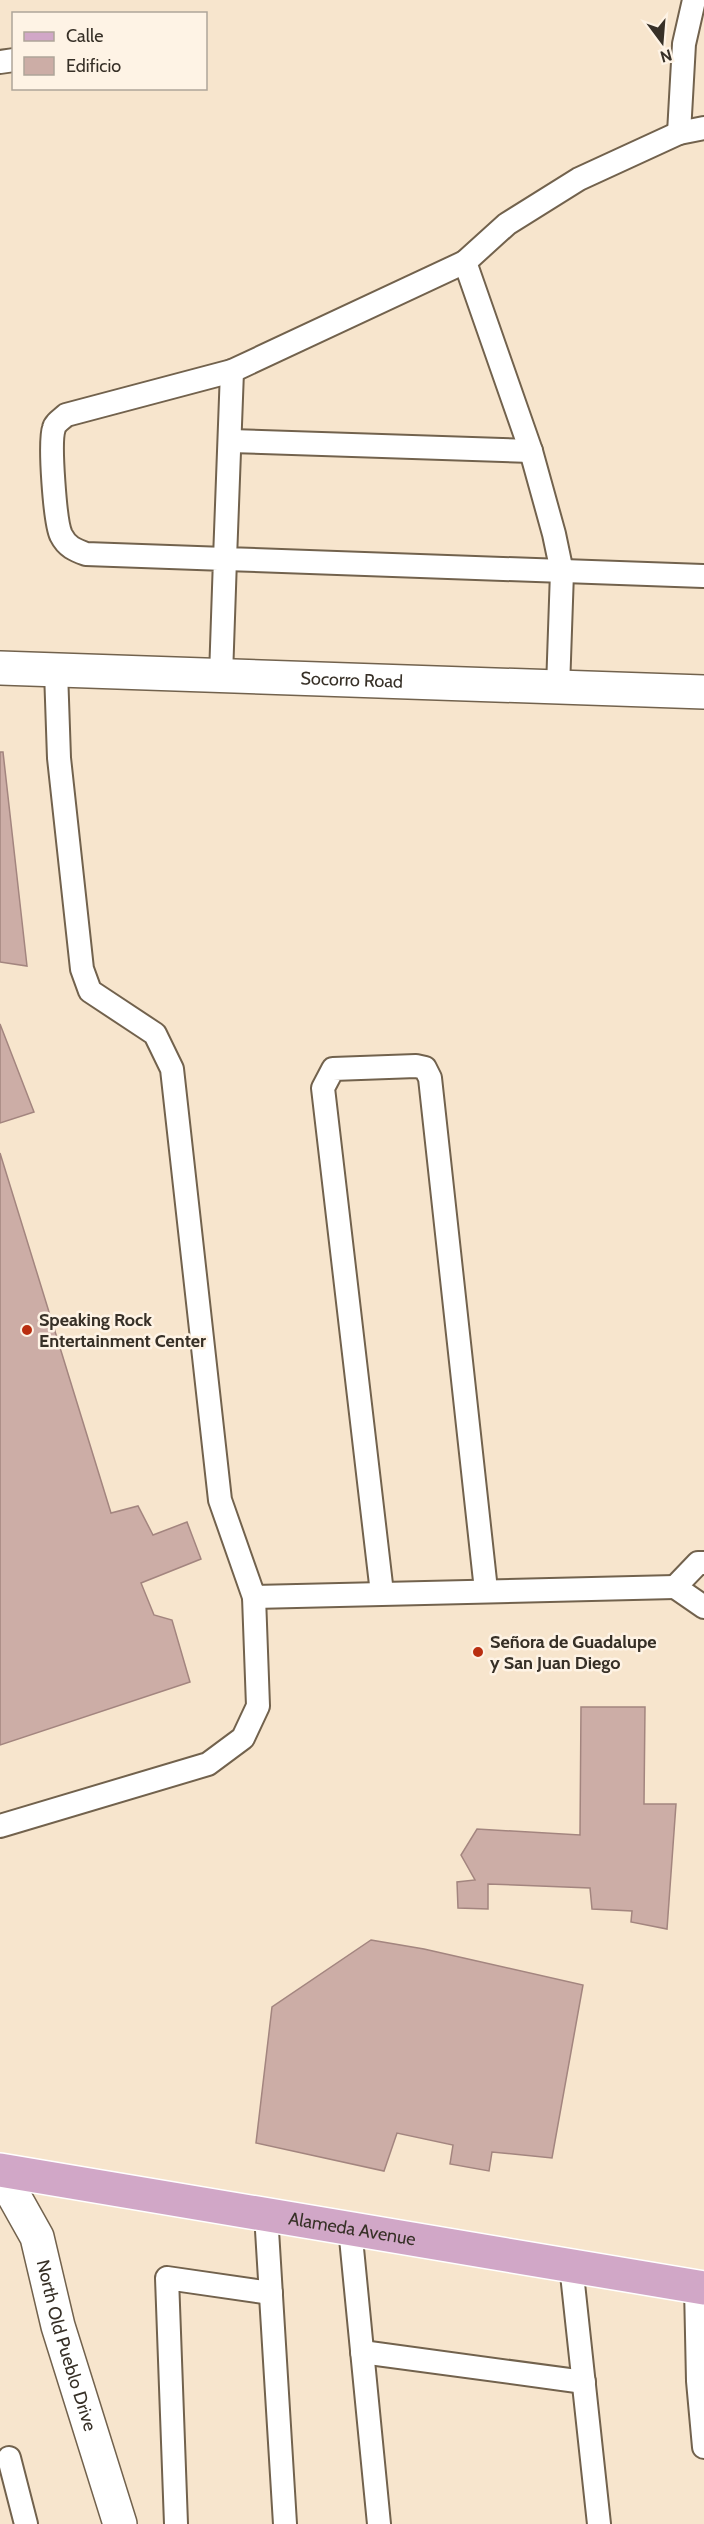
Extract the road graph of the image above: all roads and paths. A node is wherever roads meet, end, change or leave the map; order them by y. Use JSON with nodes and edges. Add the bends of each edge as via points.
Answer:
{"nodes":[{"id":1,"x":694,"y":0,"type":"edge"},
{"id":2,"x":694,"y":42,"type":"edge"},
{"id":3,"x":704,"y":128,"type":"edge"},
{"id":4,"x":679,"y":133,"type":"junction"},
{"id":5,"x":465,"y":262,"type":"junction"},
{"id":6,"x":232,"y":371,"type":"junction"},
{"id":7,"x":230,"y":441,"type":"junction"},
{"id":8,"x":531,"y":451,"type":"junction"},
{"id":9,"x":225,"y":559,"type":"junction"},
{"id":10,"x":562,"y":572,"type":"junction"},
{"id":11,"x":703,"y":576,"type":"edge"},
{"id":12,"x":0,"y":669,"type":"edge"},
{"id":13,"x":56,"y":670,"type":"junction"},
{"id":14,"x":221,"y":676,"type":"junction"},
{"id":15,"x":558,"y":688,"type":"junction"},
{"id":16,"x":704,"y":692,"type":"edge"},
{"id":17,"x":704,"y":1563,"type":"edge"},
{"id":18,"x":675,"y":1587,"type":"junction"},
{"id":19,"x":486,"y":1590,"type":"junction"},
{"id":20,"x":382,"y":1593,"type":"junction"},
{"id":21,"x":254,"y":1596,"type":"junction"},
{"id":22,"x":704,"y":1607,"type":"edge"},
{"id":23,"x":0,"y":1826,"type":"edge"},
{"id":24,"x":0,"y":2170,"type":"edge"},
{"id":25,"x":266,"y":2214,"type":"junction"},
{"id":26,"x":350,"y":2228,"type":"junction"},
{"id":27,"x":571,"y":2265,"type":"junction"},
{"id":28,"x":700,"y":2288,"type":"edge"},
{"id":29,"x":271,"y":2293,"type":"junction"},
{"id":30,"x":362,"y":2352,"type":"junction"},
{"id":31,"x":584,"y":2382,"type":"junction"},
{"id":32,"x":701,"y":2382,"type":"edge"},
{"id":33,"x":704,"y":2447,"type":"edge"},
{"id":34,"x":9,"y":2458,"type":"dead end"},
{"id":35,"x":26,"y":2524,"type":"edge"},
{"id":36,"x":120,"y":2524,"type":"edge"},
{"id":37,"x":176,"y":2524,"type":"edge"},
{"id":38,"x":285,"y":2524,"type":"edge"},
{"id":39,"x":379,"y":2524,"type":"edge"},
{"id":40,"x":599,"y":2524,"type":"edge"}],
"edges":[{"from":1,"to":2,"type":"lane"},
{"from":2,"to":4,"type":"lane"},
{"from":3,"to":4,"type":"lane"},
{"from":4,"to":5,"type":"lane","via":[[579,179],[507,224]]},
{"from":5,"to":6,"type":"lane"},
{"from":5,"to":8,"type":"lane"},
{"from":6,"to":7,"type":"lane"},
{"from":6,"to":9,"type":"lane","via":[[66,415],[54,427],[51,443],[57,515],[61,534],[70,548],[86,554]]},
{"from":7,"to":8,"type":"lane"},
{"from":7,"to":9,"type":"lane"},
{"from":8,"to":10,"type":"lane"},
{"from":9,"to":10,"type":"lane"},
{"from":9,"to":14,"type":"lane"},
{"from":10,"to":11,"type":"lane"},
{"from":10,"to":15,"type":"lane"},
{"from":12,"to":13,"type":"main road","name":"Socorro Road"},
{"from":13,"to":14,"type":"main road","name":"Socorro Road"},
{"from":13,"to":21,"type":"lane","via":[[59,758],[82,969],[90,991],[155,1034],[172,1069],[220,1500]]},
{"from":14,"to":15,"type":"main road","name":"Socorro Road"},
{"from":15,"to":16,"type":"main road","name":"Socorro Road"},
{"from":17,"to":18,"type":"lane","via":[[698,1563]]},
{"from":18,"to":19,"type":"lane"},
{"from":18,"to":22,"type":"lane"},
{"from":19,"to":20,"type":"lane"},
{"from":19,"to":20,"type":"lane","via":[[430,1078],[424,1068],[416,1066],[333,1069],[323,1088]]},
{"from":20,"to":21,"type":"lane"},
{"from":21,"to":23,"type":"lane","via":[[258,1706],[243,1738],[208,1764]]},
{"from":24,"to":25,"type":"main road","name":"Alameda Avenue"},
{"from":24,"to":36,"type":"main road","name":"North Old Pueblo Drive","via":[[37,2237],[58,2326]]},
{"from":25,"to":26,"type":"main road","name":"Alameda Avenue"},
{"from":25,"to":29,"type":"lane"},
{"from":26,"to":27,"type":"main road","name":"Alameda Avenue"},
{"from":26,"to":30,"type":"lane"},
{"from":27,"to":28,"type":"main road","name":"Alameda Avenue"},
{"from":27,"to":31,"type":"lane"},
{"from":28,"to":32,"type":"lane"},
{"from":29,"to":37,"type":"lane","via":[[167,2278]]},
{"from":29,"to":38,"type":"lane"},
{"from":30,"to":31,"type":"lane"},
{"from":30,"to":39,"type":"lane"},
{"from":31,"to":40,"type":"lane"},
{"from":32,"to":33,"type":"lane"},
{"from":34,"to":35,"type":"lane"}]}
